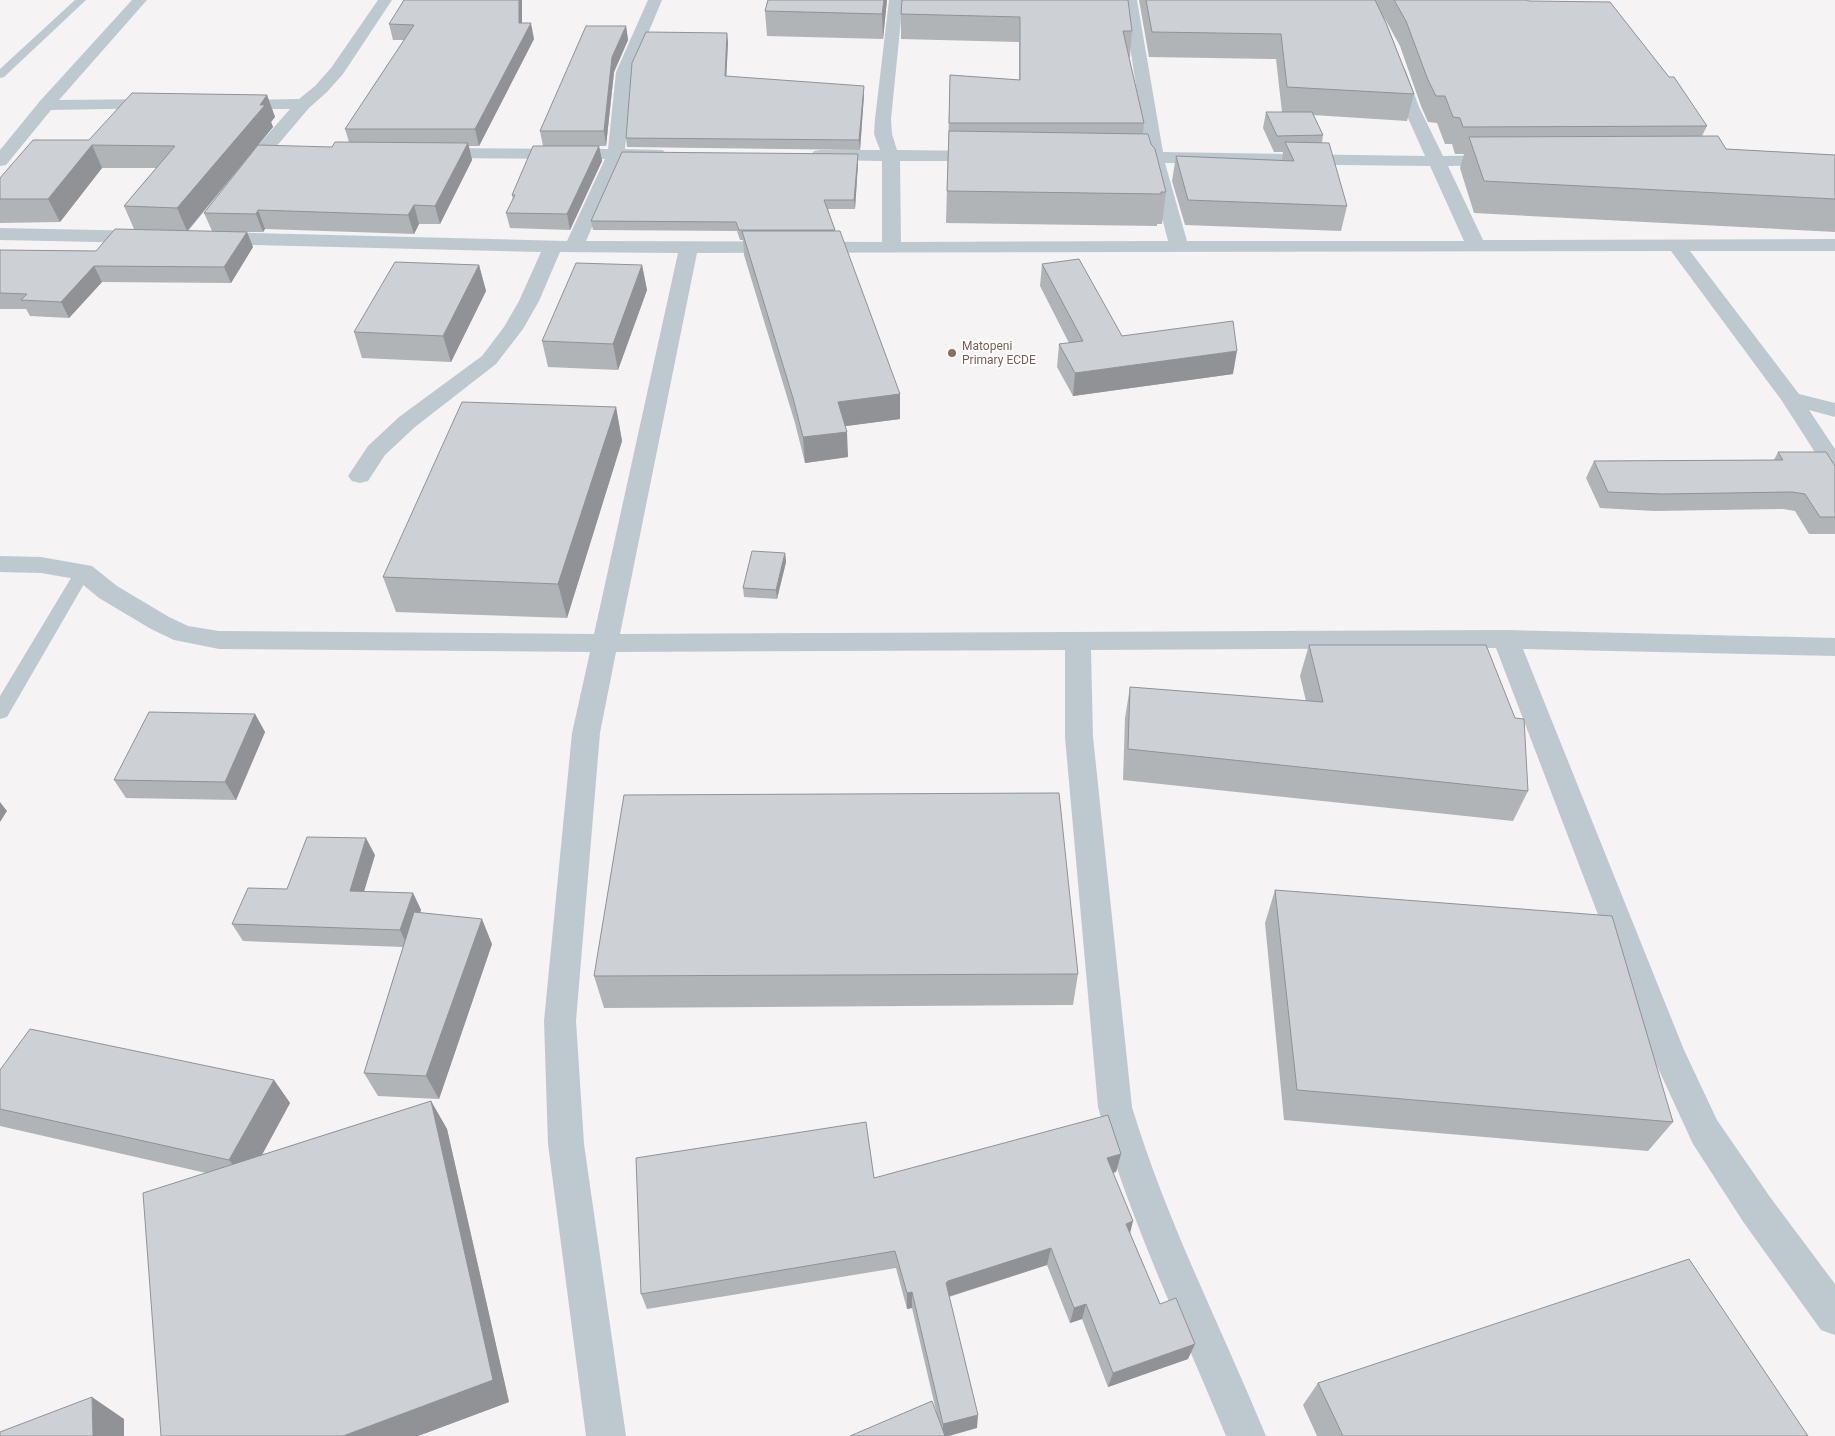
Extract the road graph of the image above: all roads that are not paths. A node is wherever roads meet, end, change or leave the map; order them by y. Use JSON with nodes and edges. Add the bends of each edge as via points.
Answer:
{"nodes":[{"id":1,"x":81,"y":0,"type":"edge"},
{"id":2,"x":140,"y":0,"type":"edge"},
{"id":3,"x":385,"y":0,"type":"edge"},
{"id":4,"x":655,"y":0,"type":"edge"},
{"id":5,"x":896,"y":0,"type":"edge"},
{"id":6,"x":1130,"y":0,"type":"edge"},
{"id":7,"x":1393,"y":55,"type":"edge"},
{"id":8,"x":0,"y":75,"type":"edge"},
{"id":9,"x":174,"y":104,"type":"edge"},
{"id":10,"x":214,"y":104,"type":"edge"},
{"id":11,"x":303,"y":104,"type":"junction"},
{"id":12,"x":46,"y":105,"type":"junction"},
{"id":13,"x":261,"y":153,"type":"junction"},
{"id":14,"x":304,"y":153,"type":"edge"},
{"id":15,"x":416,"y":153,"type":"edge"},
{"id":16,"x":616,"y":153,"type":"junction"},
{"id":17,"x":674,"y":154,"type":"edge"},
{"id":18,"x":801,"y":155,"type":"edge"},
{"id":19,"x":1002,"y":156,"type":"edge"},
{"id":20,"x":1107,"y":156,"type":"edge"},
{"id":21,"x":891,"y":157,"type":"junction"},
{"id":22,"x":1154,"y":157,"type":"junction"},
{"id":23,"x":1521,"y":160,"type":"edge"},
{"id":24,"x":0,"y":161,"type":"edge"},
{"id":25,"x":1436,"y":161,"type":"junction"},
{"id":26,"x":248,"y":168,"type":"edge"},
{"id":27,"x":206,"y":222,"type":"edge"},
{"id":28,"x":0,"y":234,"type":"edge"},
{"id":29,"x":165,"y":237,"type":"edge"},
{"id":30,"x":1476,"y":245,"type":"junction"},
{"id":31,"x":1676,"y":245,"type":"junction"},
{"id":32,"x":1835,"y":245,"type":"edge"},
{"id":33,"x":553,"y":246,"type":"junction"},
{"id":34,"x":1179,"y":246,"type":"junction"},
{"id":35,"x":574,"y":247,"type":"junction"},
{"id":36,"x":689,"y":247,"type":"junction"},
{"id":37,"x":892,"y":248,"type":"junction"},
{"id":38,"x":1791,"y":399,"type":"junction"},
{"id":39,"x":1835,"y":410,"type":"edge"},
{"id":40,"x":1835,"y":466,"type":"edge"},
{"id":41,"x":360,"y":476,"type":"dead end"},
{"id":42,"x":0,"y":564,"type":"edge"},
{"id":43,"x":82,"y":572,"type":"junction"},
{"id":44,"x":1506,"y":639,"type":"junction"},
{"id":45,"x":1078,"y":640,"type":"junction"},
{"id":46,"x":604,"y":643,"type":"junction"},
{"id":47,"x":1835,"y":647,"type":"edge"},
{"id":48,"x":0,"y":712,"type":"edge"},
{"id":49,"x":1835,"y":1316,"type":"edge"},
{"id":50,"x":606,"y":1436,"type":"edge"},
{"id":51,"x":1246,"y":1436,"type":"edge"}],
"edges":[{"from":1,"to":8,"type":"lane"},
{"from":2,"to":12,"type":"street"},
{"from":3,"to":11,"type":"street","via":[[337,71]]},
{"from":4,"to":16,"type":"street","via":[[624,72]]},
{"from":5,"to":21,"type":"street","via":[[883,120],[883,134]]},
{"from":6,"to":22,"type":"street"},
{"from":7,"to":25,"type":"street","via":[[1411,107]]},
{"from":9,"to":12,"type":"street"},
{"from":10,"to":11,"type":"street"},
{"from":11,"to":13,"type":"street"},
{"from":12,"to":24,"type":"street"},
{"from":13,"to":14,"type":"street"},
{"from":13,"to":26,"type":"street"},
{"from":15,"to":16,"type":"street"},
{"from":16,"to":17,"type":"street"},
{"from":16,"to":35,"type":"street"},
{"from":18,"to":21,"type":"street"},
{"from":19,"to":21,"type":"street"},
{"from":20,"to":22,"type":"street"},
{"from":21,"to":37,"type":"street"},
{"from":22,"to":25,"type":"street"},
{"from":22,"to":34,"type":"street"},
{"from":23,"to":25,"type":"street"},
{"from":25,"to":30,"type":"street"},
{"from":27,"to":33,"type":"street","via":[[194,238]]},
{"from":28,"to":29,"type":"street"},
{"from":30,"to":31,"type":"street"},
{"from":30,"to":34,"type":"street"},
{"from":31,"to":32,"type":"street"},
{"from":31,"to":38,"type":"street"},
{"from":33,"to":35,"type":"street"},
{"from":33,"to":41,"type":"street","via":[[529,301],[489,360],[407,422],[376,451]]},
{"from":34,"to":37,"type":"street"},
{"from":35,"to":36,"type":"street"},
{"from":36,"to":37,"type":"street"},
{"from":36,"to":46,"type":"street"},
{"from":38,"to":39,"type":"street"},
{"from":38,"to":40,"type":"street"},
{"from":42,"to":43,"type":"street","via":[[41,565]]},
{"from":43,"to":46,"type":"street","via":[[108,592],[160,623],[183,634],[219,640]]},
{"from":43,"to":48,"type":"lane"},
{"from":44,"to":45,"type":"street"},
{"from":44,"to":47,"type":"street"},
{"from":44,"to":49,"type":"street","via":[[1668,1053],[1705,1132],[1757,1210]]},
{"from":45,"to":46,"type":"street"},
{"from":45,"to":51,"type":"street","via":[[1079,737],[1115,1107],[1154,1218]]},
{"from":46,"to":50,"type":"street","via":[[586,733],[560,1021],[566,1144]]}]}
